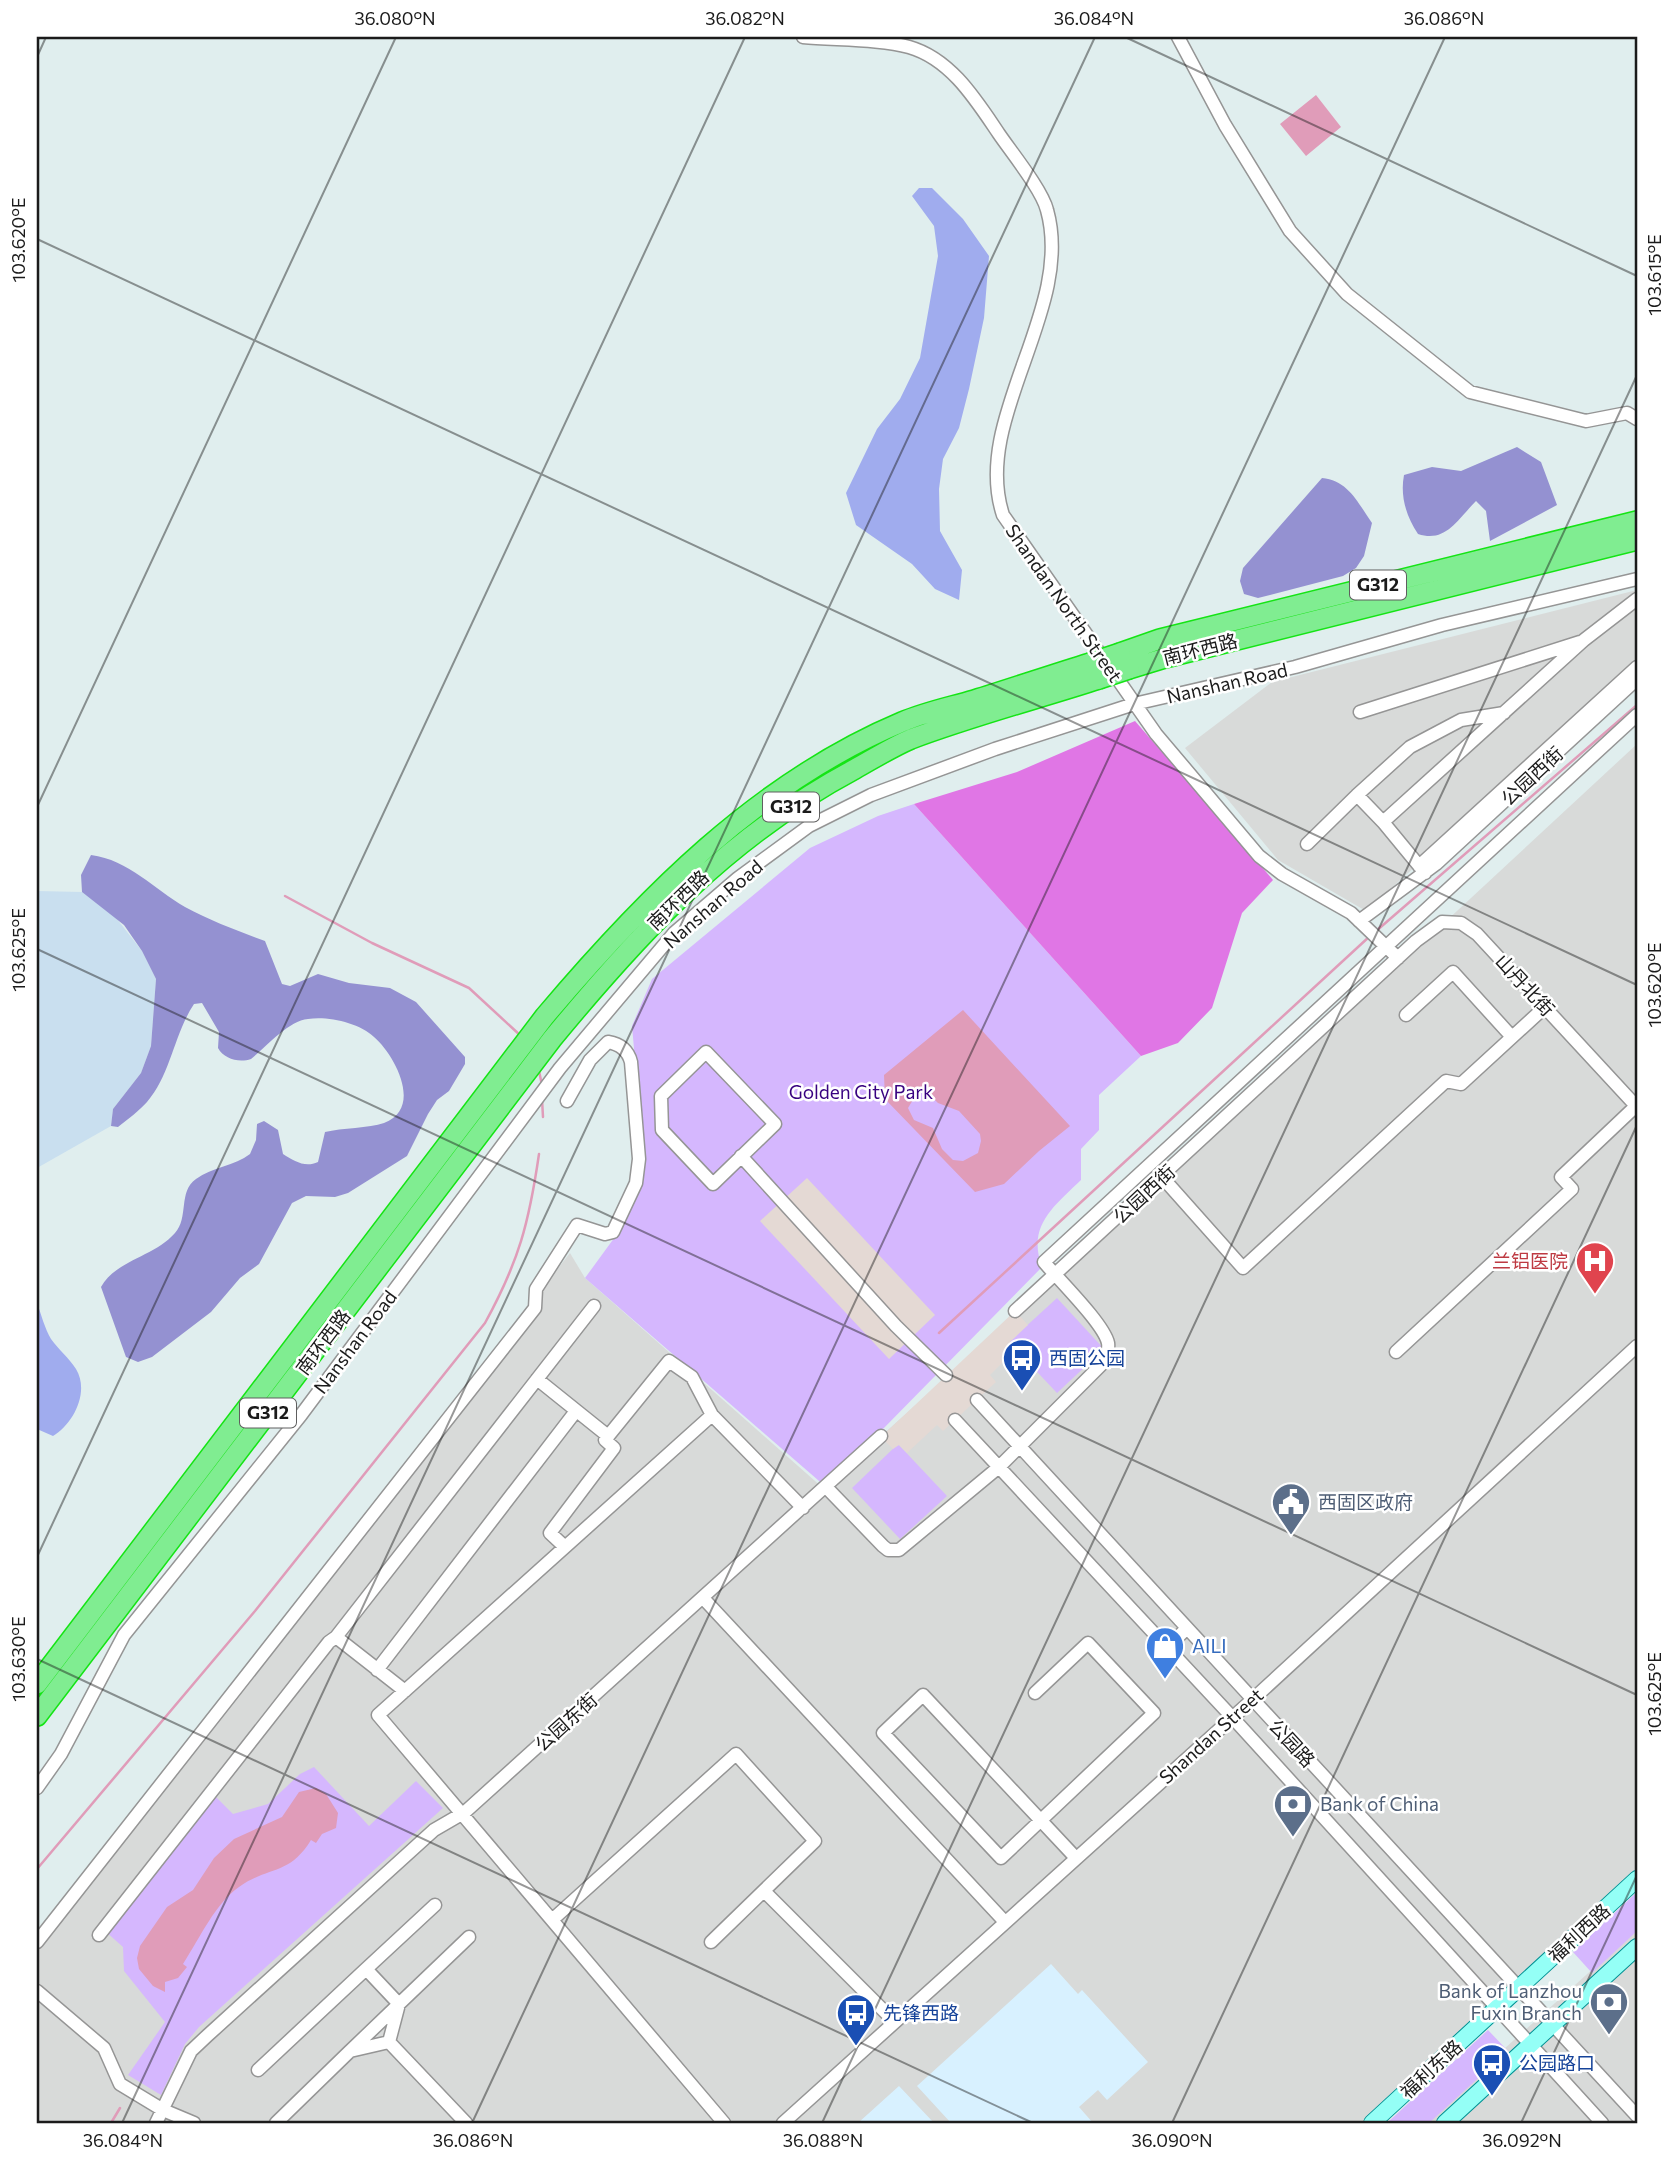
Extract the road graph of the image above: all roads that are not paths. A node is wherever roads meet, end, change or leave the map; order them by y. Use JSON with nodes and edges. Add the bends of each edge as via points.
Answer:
{"nodes":[{"id":1,"x":803,"y":37,"type":"edge"},
{"id":2,"x":1178,"y":37,"type":"edge"},
{"id":3,"x":1637,"y":419,"type":"edge"},
{"id":4,"x":1637,"y":521,"type":"edge"},
{"id":5,"x":1637,"y":540,"type":"edge"},
{"id":6,"x":1637,"y":579,"type":"edge"},
{"id":7,"x":1637,"y":599,"type":"edge"},
{"id":8,"x":1584,"y":640,"type":"junction"},
{"id":9,"x":1125,"y":661,"type":"junction"},
{"id":10,"x":1637,"y":667,"type":"edge"},
{"id":11,"x":1095,"y":671,"type":"junction"},
{"id":12,"x":1637,"y":679,"type":"edge"},
{"id":13,"x":1134,"y":704,"type":"junction"},
{"id":14,"x":1360,"y":712,"type":"dead end"},
{"id":15,"x":1504,"y":713,"type":"junction"},
{"id":16,"x":1637,"y":715,"type":"edge"},
{"id":17,"x":1357,"y":795,"type":"junction"},
{"id":18,"x":1383,"y":822,"type":"junction"},
{"id":19,"x":1307,"y":844,"type":"dead end"},
{"id":20,"x":1422,"y":870,"type":"junction"},
{"id":21,"x":1359,"y":921,"type":"junction"},
{"id":22,"x":1384,"y":945,"type":"junction"},
{"id":23,"x":1398,"y":958,"type":"junction"},
{"id":24,"x":1545,"y":1007,"type":"junction"},
{"id":25,"x":1406,"y":1015,"type":"dead end"},
{"id":26,"x":1512,"y":1037,"type":"junction"},
{"id":27,"x":576,"y":1048,"type":"junction"},
{"id":28,"x":590,"y":1060,"type":"junction"},
{"id":29,"x":567,"y":1101,"type":"dead end"},
{"id":30,"x":493,"y":1103,"type":"junction"},
{"id":31,"x":1637,"y":1107,"type":"edge"},
{"id":32,"x":741,"y":1156,"type":"junction"},
{"id":33,"x":1162,"y":1177,"type":"junction"},
{"id":34,"x":1055,"y":1276,"type":"junction"},
{"id":35,"x":594,"y":1306,"type":"dead end"},
{"id":36,"x":1015,"y":1311,"type":"dead end"},
{"id":37,"x":1637,"y":1346,"type":"edge"},
{"id":38,"x":1396,"y":1352,"type":"dead end"},
{"id":39,"x":946,"y":1376,"type":"dead end"},
{"id":40,"x":537,"y":1379,"type":"junction"},
{"id":41,"x":977,"y":1400,"type":"dead end"},
{"id":42,"x":576,"y":1411,"type":"junction"},
{"id":43,"x":712,"y":1415,"type":"junction"},
{"id":44,"x":956,"y":1420,"type":"dead end"},
{"id":45,"x":608,"y":1436,"type":"junction"},
{"id":46,"x":881,"y":1437,"type":"dead end"},
{"id":47,"x":1021,"y":1447,"type":"junction"},
{"id":48,"x":999,"y":1467,"type":"junction"},
{"id":49,"x":826,"y":1488,"type":"junction"},
{"id":50,"x":803,"y":1508,"type":"junction"},
{"id":51,"x":565,"y":1547,"type":"junction"},
{"id":52,"x":703,"y":1598,"type":"junction"},
{"id":53,"x":1186,"y":1629,"type":"junction"},
{"id":54,"x":336,"y":1637,"type":"junction"},
{"id":55,"x":1168,"y":1647,"type":"junction"},
{"id":56,"x":377,"y":1670,"type":"junction"},
{"id":57,"x":37,"y":1684,"type":"edge"},
{"id":58,"x":405,"y":1691,"type":"junction"},
{"id":59,"x":1035,"y":1693,"type":"dead end"},
{"id":60,"x":1252,"y":1700,"type":"junction"},
{"id":61,"x":37,"y":1716,"type":"edge"},
{"id":62,"x":1233,"y":1717,"type":"junction"},
{"id":63,"x":37,"y":1788,"type":"edge"},
{"id":64,"x":460,"y":1815,"type":"junction"},
{"id":65,"x":1041,"y":1821,"type":"junction"},
{"id":66,"x":1076,"y":1858,"type":"junction"},
{"id":67,"x":1637,"y":1879,"type":"edge"},
{"id":68,"x":764,"y":1891,"type":"junction"},
{"id":69,"x":435,"y":1905,"type":"dead end"},
{"id":70,"x":552,"y":1920,"type":"junction"},
{"id":71,"x":1005,"y":1922,"type":"junction"},
{"id":72,"x":99,"y":1935,"type":"dead end"},
{"id":73,"x":469,"y":1937,"type":"dead end"},
{"id":74,"x":37,"y":1942,"type":"edge"},
{"id":75,"x":711,"y":1942,"type":"dead end"},
{"id":76,"x":1637,"y":1947,"type":"edge"},
{"id":77,"x":366,"y":1969,"type":"junction"},
{"id":78,"x":1521,"y":1987,"type":"junction"},
{"id":79,"x":37,"y":1990,"type":"edge"},
{"id":80,"x":399,"y":2004,"type":"junction"},
{"id":81,"x":1497,"y":2008,"type":"junction"},
{"id":82,"x":895,"y":2022,"type":"junction"},
{"id":83,"x":1554,"y":2024,"type":"junction"},
{"id":84,"x":389,"y":2042,"type":"junction"},
{"id":85,"x":1530,"y":2046,"type":"junction"},
{"id":86,"x":350,"y":2052,"type":"junction"},
{"id":87,"x":258,"y":2070,"type":"dead end"},
{"id":88,"x":163,"y":2110,"type":"junction"},
{"id":89,"x":1637,"y":2116,"type":"edge"},
{"id":90,"x":156,"y":2123,"type":"edge"},
{"id":91,"x":194,"y":2123,"type":"edge"},
{"id":92,"x":276,"y":2123,"type":"edge"},
{"id":93,"x":466,"y":2123,"type":"edge"},
{"id":94,"x":724,"y":2123,"type":"edge"},
{"id":95,"x":783,"y":2123,"type":"edge"},
{"id":96,"x":1372,"y":2123,"type":"edge"},
{"id":97,"x":1446,"y":2123,"type":"edge"},
{"id":98,"x":1602,"y":2123,"type":"edge"}],
"edges":[{"from":1,"to":13,"type":"street","name":"Shandan North Street","via":[[908,47],[929,56],[970,92],[1047,207],[1053,246],[1051,278],[1008,410],[997,474],[998,497],[1010,528]]},
{"from":2,"to":3,"type":"street","via":[[1290,231],[1347,294],[1471,392],[1586,421],[1627,413]]},
{"from":4,"to":9,"type":"highway","name":"南环西路","number":"G312","via":[[1160,639]]},
{"from":5,"to":9,"type":"highway","name":"南环西路","number":"G312","via":[[1165,658]]},
{"from":6,"to":13,"type":"street","name":"Nanshan Road"},
{"from":7,"to":8,"type":"street"},
{"from":8,"to":14,"type":"street"},
{"from":8,"to":15,"type":"street"},
{"from":9,"to":11,"type":"highway","name":"南环西路","number":"G312","bridge":true},
{"from":10,"to":20,"type":"street"},
{"from":11,"to":30,"type":"highway","name":"南环西路","number":"G312","via":[[910,740],[826,784],[759,828],[679,896]]},
{"from":11,"to":30,"type":"highway","name":"南环西路","number":"G312","via":[[903,721],[749,811],[670,879],[607,943],[545,1016]]},
{"from":12,"to":20,"type":"street","name":"公园西街"},
{"from":13,"to":21,"type":"street","name":"Shandan North Street","via":[[1259,856]]},
{"from":13,"to":27,"type":"street","name":"Nanshan Road","via":[[871,795],[809,826],[674,933]]},
{"from":15,"to":17,"type":"street","via":[[1461,720],[1410,747]]},
{"from":15,"to":18,"type":"street"},
{"from":16,"to":22,"type":"street"},
{"from":17,"to":18,"type":"street"},
{"from":17,"to":19,"type":"street"},
{"from":18,"to":20,"type":"street"},
{"from":20,"to":21,"type":"street","name":"公园西街"},
{"from":21,"to":22,"type":"street","name":"Shandan North Street"},
{"from":22,"to":23,"type":"street","name":"Shandan North Street"},
{"from":22,"to":34,"type":"street","via":[[1044,1262]]},
{"from":23,"to":24,"type":"street","name":"山丹北街","via":[[1442,922],[1461,923],[1478,934]]},
{"from":23,"to":33,"type":"street","name":"公园西街"},
{"from":24,"to":26,"type":"street"},
{"from":24,"to":31,"type":"street","name":"山丹北街"},
{"from":25,"to":26,"type":"street","via":[[1453,972]]},
{"from":26,"to":33,"type":"street","via":[[1461,1084],[1446,1081],[1243,1268]]},
{"from":27,"to":28,"type":"street"},
{"from":27,"to":63,"type":"street","name":"Nanshan Road","via":[[300,1415],[124,1634],[61,1754]]},
{"from":28,"to":29,"type":"street"},
{"from":28,"to":74,"type":"street","via":[[608,1042],[624,1048],[631,1062],[639,1159],[636,1183],[619,1223],[605,1234],[577,1225],[536,1289],[535,1308]]},
{"from":30,"to":57,"type":"highway","name":"南环西路","number":"G312"},
{"from":30,"to":61,"type":"highway","name":"南环西路","number":"G312"},
{"from":31,"to":38,"type":"street","via":[[1561,1177],[1572,1189]]},
{"from":32,"to":32,"type":"street","via":[[775,1124],[706,1052],[660,1096],[662,1130],[713,1184]]},
{"from":32,"to":39,"type":"street"},
{"from":33,"to":34,"type":"street","name":"公园西街"},
{"from":34,"to":36,"type":"street","name":"公园西街"},
{"from":34,"to":47,"type":"street","via":[[1098,1325],[1108,1352],[1106,1360]]},
{"from":35,"to":40,"type":"street"},
{"from":37,"to":60,"type":"street","name":"Shandan Street"},
{"from":40,"to":42,"type":"street"},
{"from":40,"to":54,"type":"street"},
{"from":41,"to":47,"type":"street","name":"公园路"},
{"from":42,"to":45,"type":"street"},
{"from":42,"to":56,"type":"street"},
{"from":43,"to":45,"type":"street","via":[[692,1377],[669,1361]]},
{"from":43,"to":50,"type":"street"},
{"from":43,"to":51,"type":"street"},
{"from":44,"to":48,"type":"street","name":"公园路"},
{"from":45,"to":51,"type":"street","via":[[605,1440],[614,1448],[550,1533]]},
{"from":46,"to":49,"type":"street","name":"公园东街"},
{"from":47,"to":48,"type":"street"},
{"from":47,"to":53,"type":"street","name":"公园路"},
{"from":48,"to":49,"type":"street","via":[[894,1551],[883,1546]]},
{"from":48,"to":55,"type":"street","name":"公园路"},
{"from":49,"to":50,"type":"street","name":"公园东街"},
{"from":50,"to":52,"type":"street","name":"公园东街"},
{"from":51,"to":58,"type":"street"},
{"from":52,"to":64,"type":"street","name":"公园东街"},
{"from":52,"to":71,"type":"street"},
{"from":53,"to":55,"type":"street"},
{"from":53,"to":60,"type":"street","name":"公园路"},
{"from":54,"to":56,"type":"street"},
{"from":54,"to":72,"type":"street"},
{"from":55,"to":62,"type":"street","name":"公园路"},
{"from":56,"to":58,"type":"street"},
{"from":58,"to":64,"type":"street","via":[[378,1715]]},
{"from":59,"to":65,"type":"street","via":[[1088,1643],[1154,1713]]},
{"from":60,"to":62,"type":"street","name":"Shandan Street"},
{"from":60,"to":78,"type":"street","name":"公园路"},
{"from":62,"to":66,"type":"street","name":"Shandan Street"},
{"from":62,"to":81,"type":"street","name":"公园路"},
{"from":64,"to":70,"type":"street"},
{"from":64,"to":88,"type":"street","name":"公园东街","via":[[435,1830],[199,2043]]},
{"from":65,"to":65,"type":"street","via":[[923,1695],[883,1733],[1001,1858]]},
{"from":65,"to":66,"type":"street"},
{"from":66,"to":71,"type":"street","name":"Shandan Street"},
{"from":67,"to":78,"type":"main road","name":"福利西路"},
{"from":68,"to":70,"type":"street","via":[[816,1841],[736,1754]]},
{"from":68,"to":75,"type":"street"},
{"from":68,"to":82,"type":"street"},
{"from":69,"to":77,"type":"street"},
{"from":70,"to":94,"type":"street"},
{"from":71,"to":82,"type":"street","name":"Shandan Street"},
{"from":73,"to":80,"type":"street"},
{"from":76,"to":83,"type":"main road"},
{"from":77,"to":80,"type":"street"},
{"from":77,"to":87,"type":"street"},
{"from":78,"to":81,"type":"main road","name":"福利东路"},
{"from":78,"to":83,"type":"street","name":"公园路"},
{"from":79,"to":88,"type":"street","via":[[104,2048],[120,2084]]},
{"from":80,"to":84,"type":"street"},
{"from":80,"to":86,"type":"street"},
{"from":81,"to":85,"type":"street","name":"公园路"},
{"from":81,"to":96,"type":"main road","name":"福利东路"},
{"from":82,"to":95,"type":"street","name":"Shandan Street"},
{"from":83,"to":85,"type":"main road"},
{"from":83,"to":89,"type":"street","name":"公园路"},
{"from":84,"to":86,"type":"street"},
{"from":84,"to":93,"type":"street"},
{"from":85,"to":97,"type":"main road"},
{"from":85,"to":98,"type":"street","name":"公园路"},
{"from":86,"to":92,"type":"street"},
{"from":88,"to":90,"type":"street","name":"公园东街"},
{"from":88,"to":91,"type":"street"}]}
